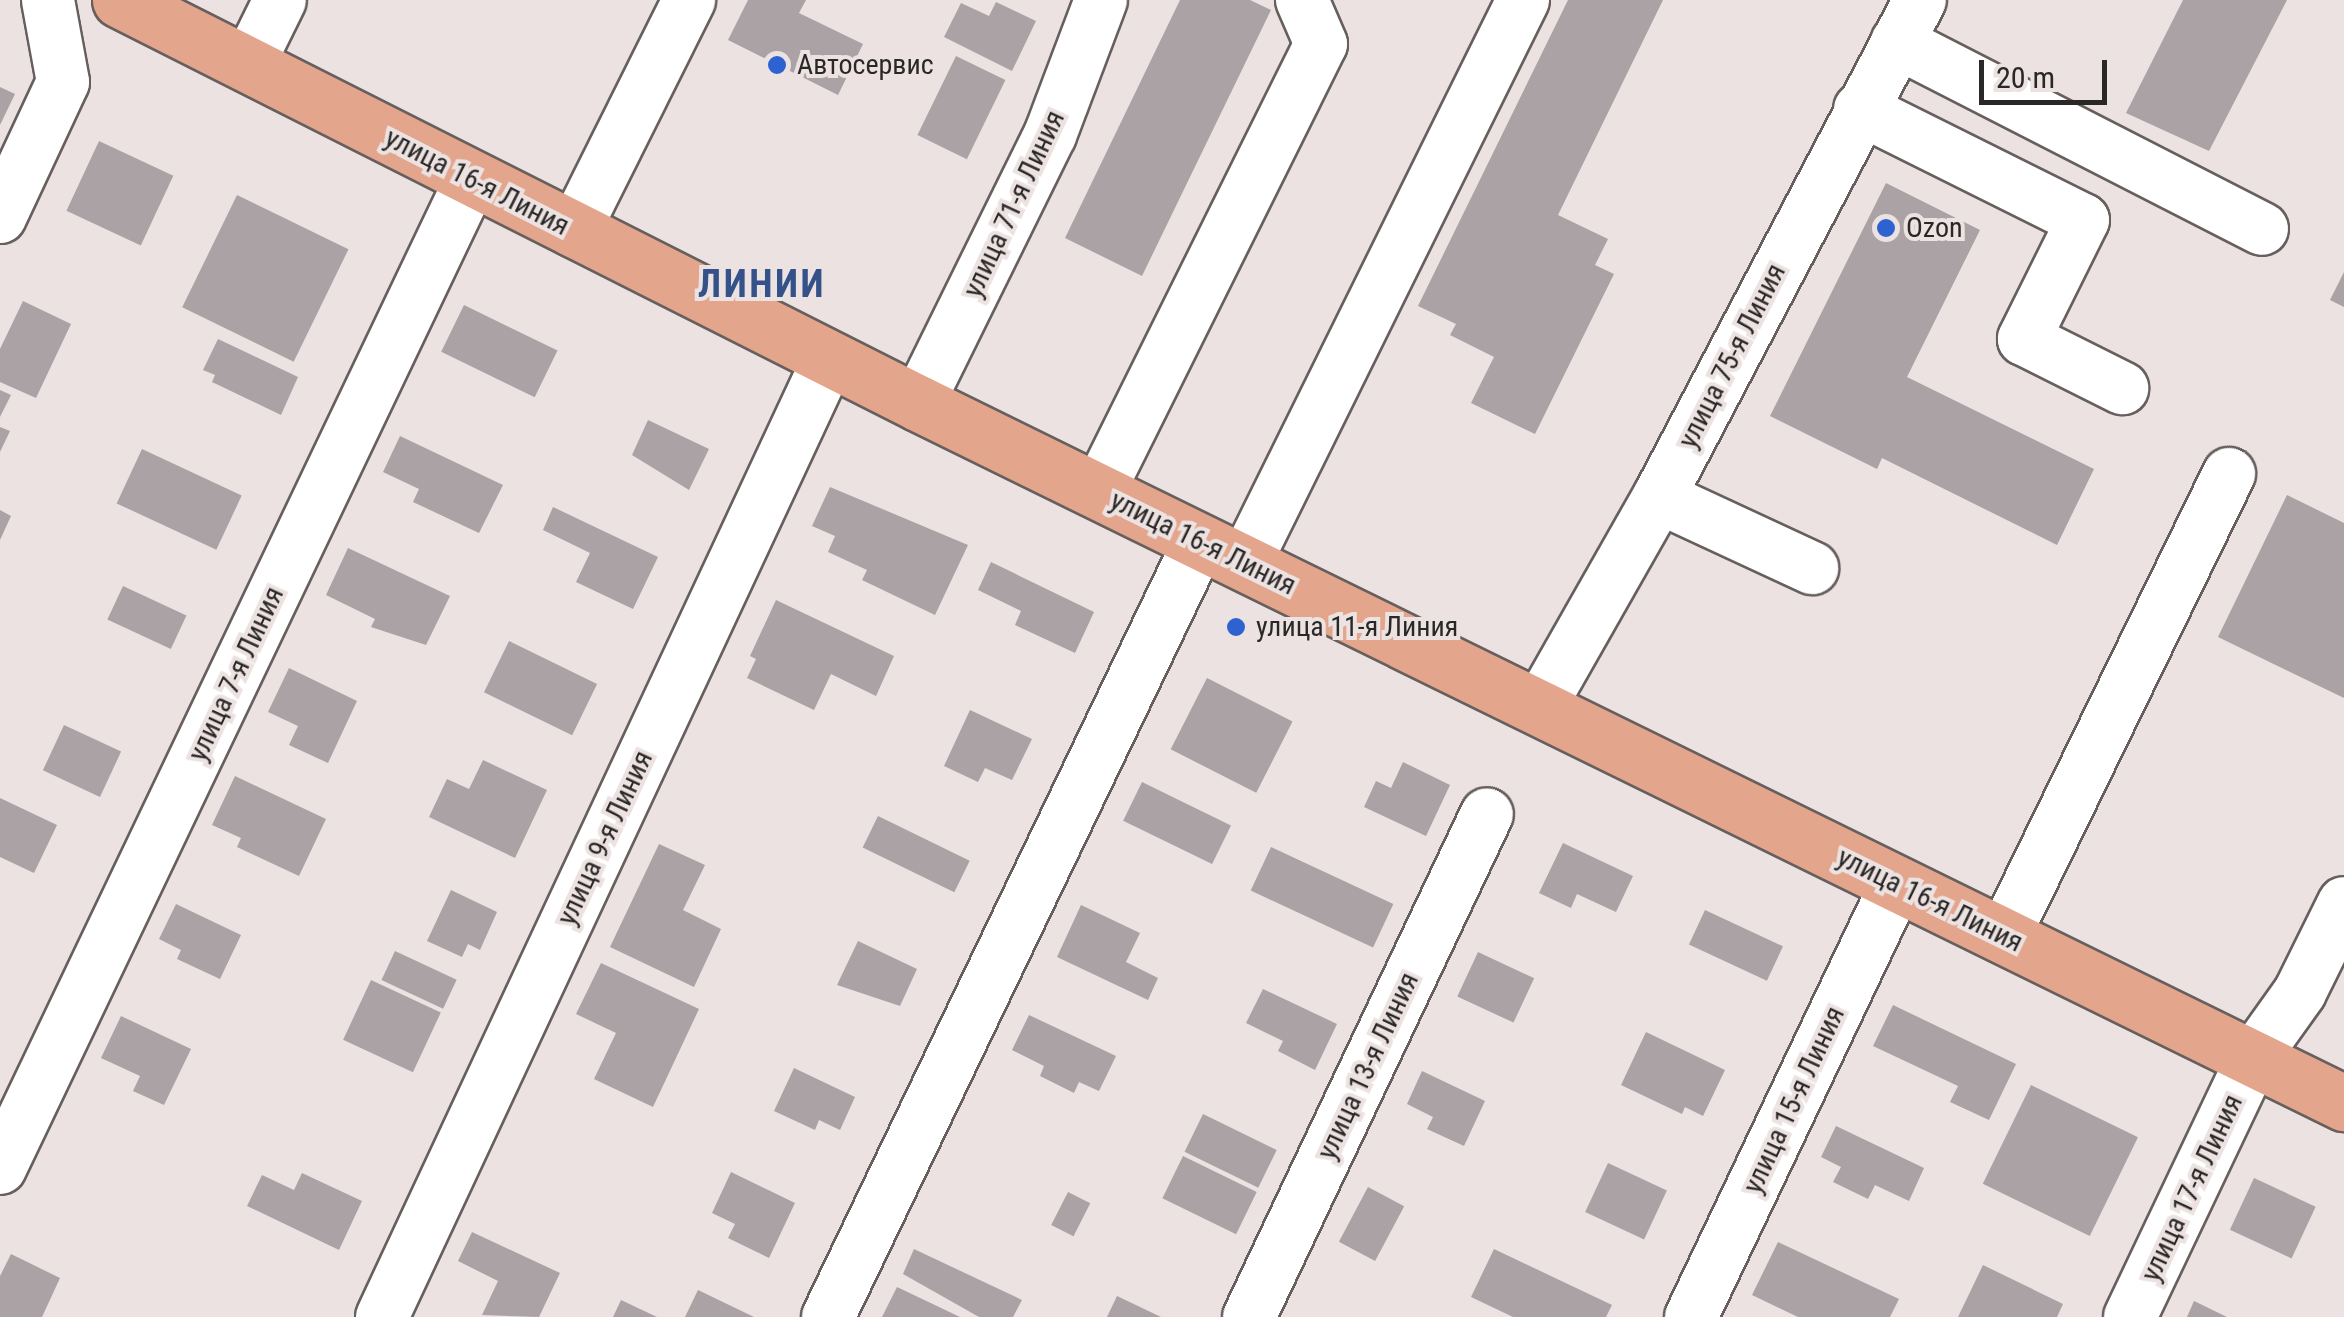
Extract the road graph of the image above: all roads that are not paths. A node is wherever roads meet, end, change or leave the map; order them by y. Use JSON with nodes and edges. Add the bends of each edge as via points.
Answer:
{"nodes":[{"id":1,"x":48,"y":0,"type":"edge"},
{"id":2,"x":120,"y":0,"type":"edge"},
{"id":3,"x":280,"y":0,"type":"edge"},
{"id":4,"x":689,"y":0,"type":"edge"},
{"id":5,"x":1101,"y":0,"type":"edge"},
{"id":6,"x":1302,"y":0,"type":"edge"},
{"id":7,"x":1524,"y":0,"type":"edge"},
{"id":8,"x":1908,"y":21,"type":"edge"},
{"id":9,"x":248,"y":65,"type":"junction"},
{"id":10,"x":1860,"y":109,"type":"junction"},
{"id":11,"x":471,"y":180,"type":"junction"},
{"id":12,"x":0,"y":217,"type":"edge"},
{"id":13,"x":2262,"y":229,"type":"dead end"},
{"id":14,"x":574,"y":231,"type":"junction"},
{"id":15,"x":829,"y":359,"type":"junction"},
{"id":16,"x":2122,"y":388,"type":"dead end"},
{"id":17,"x":918,"y":404,"type":"junction"},
{"id":18,"x":2229,"y":474,"type":"dead end"},
{"id":19,"x":1098,"y":491,"type":"junction"},
{"id":20,"x":1659,"y":497,"type":"junction"},
{"id":21,"x":1222,"y":552,"type":"junction"},
{"id":22,"x":1812,"y":568,"type":"dead end"},
{"id":23,"x":1539,"y":708,"type":"junction"},
{"id":24,"x":1487,"y":814,"type":"dead end"},
{"id":25,"x":1897,"y":884,"type":"junction"},
{"id":26,"x":2344,"y":903,"type":"edge"},
{"id":27,"x":2004,"y":936,"type":"junction"},
{"id":28,"x":2253,"y":1058,"type":"junction"},
{"id":29,"x":2344,"y":1103,"type":"edge"},
{"id":30,"x":1,"y":1162,"type":"edge"},
{"id":31,"x":382,"y":1317,"type":"edge"},
{"id":32,"x":828,"y":1317,"type":"edge"},
{"id":33,"x":1249,"y":1317,"type":"edge"},
{"id":34,"x":1691,"y":1317,"type":"edge"},
{"id":35,"x":2130,"y":1317,"type":"edge"}],
"edges":[{"from":1,"to":12,"type":"street","via":[[63,82]]},
{"from":2,"to":9,"type":"main road","name":"улица 16-я Линия"},
{"from":3,"to":9,"type":"street"},
{"from":4,"to":14,"type":"street"},
{"from":5,"to":17,"type":"street","name":"улица 71-я Линия","via":[[1050,135]]},
{"from":6,"to":19,"type":"street","via":[[1321,44]]},
{"from":7,"to":21,"type":"street"},
{"from":8,"to":10,"type":"street","name":"улица 75-я Линия"},
{"from":8,"to":13,"type":"street"},
{"from":9,"to":11,"type":"main road","name":"улица 16-я Линия"},
{"from":10,"to":16,"type":"street","via":[[2083,220],[2024,339]]},
{"from":10,"to":20,"type":"street","name":"улица 75-я Линия"},
{"from":11,"to":14,"type":"main road","name":"улица 16-я Линия"},
{"from":11,"to":30,"type":"street","name":"улица 7-я Линия"},
{"from":14,"to":15,"type":"main road","name":"улица 16-я Линия"},
{"from":15,"to":17,"type":"main road","name":"улица 16-я Линия"},
{"from":15,"to":31,"type":"street","name":"улица 9-я Линия"},
{"from":17,"to":19,"type":"main road","name":"улица 16-я Линия"},
{"from":18,"to":27,"type":"street"},
{"from":19,"to":21,"type":"main road","name":"улица 16-я Линия"},
{"from":20,"to":22,"type":"street"},
{"from":20,"to":23,"type":"street","name":"улица 75-я Линия"},
{"from":21,"to":23,"type":"main road","name":"улица 16-я Линия"},
{"from":21,"to":32,"type":"street"},
{"from":23,"to":25,"type":"main road","name":"улица 16-я Линия"},
{"from":24,"to":33,"type":"street","name":"улица 13-я Линия"},
{"from":25,"to":27,"type":"main road","name":"улица 16-я Линия"},
{"from":25,"to":34,"type":"street","name":"улица 15-я Линия"},
{"from":26,"to":28,"type":"street","name":"улица 17-я Линия","via":[[2300,992]]},
{"from":27,"to":28,"type":"main road","name":"улица 16-я Линия"},
{"from":28,"to":29,"type":"main road","name":"улица 16-я Линия"},
{"from":28,"to":35,"type":"street","name":"улица 17-я Линия"}]}
